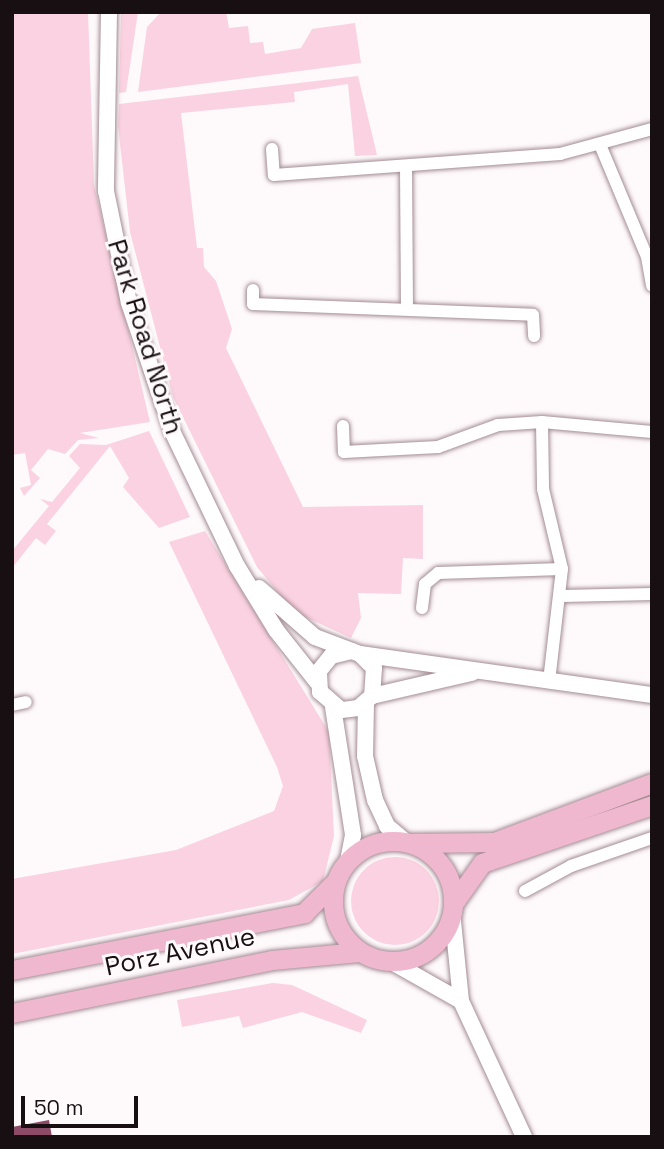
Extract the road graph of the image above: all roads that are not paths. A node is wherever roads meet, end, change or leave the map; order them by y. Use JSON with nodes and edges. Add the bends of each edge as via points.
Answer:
{"nodes":[{"id":1,"x":109,"y":12,"type":"edge"},
{"id":2,"x":652,"y":130,"type":"edge"},
{"id":3,"x":601,"y":147,"type":"junction"},
{"id":4,"x":272,"y":149,"type":"dead end"},
{"id":5,"x":406,"y":167,"type":"junction"},
{"id":6,"x":652,"y":286,"type":"edge"},
{"id":7,"x":253,"y":290,"type":"dead end"},
{"id":8,"x":407,"y":308,"type":"junction"},
{"id":9,"x":534,"y":336,"type":"dead end"},
{"id":10,"x":542,"y":422,"type":"junction"},
{"id":11,"x":343,"y":426,"type":"dead end"},
{"id":12,"x":652,"y":432,"type":"edge"},
{"id":13,"x":237,"y":566,"type":"junction"},
{"id":14,"x":562,"y":569,"type":"junction"},
{"id":15,"x":652,"y":594,"type":"edge"},
{"id":16,"x":562,"y":596,"type":"junction"},
{"id":17,"x":422,"y":608,"type":"dead end"},
{"id":18,"x":355,"y":653,"type":"junction"},
{"id":19,"x":485,"y":671,"type":"junction"},
{"id":20,"x":317,"y":682,"type":"junction"},
{"id":21,"x":549,"y":682,"type":"junction"},
{"id":22,"x":652,"y":695,"type":"edge"},
{"id":23,"x":369,"y":700,"type":"junction"},
{"id":24,"x":26,"y":702,"type":"dead end"},
{"id":25,"x":12,"y":705,"type":"edge"},
{"id":26,"x":333,"y":707,"type":"junction"},
{"id":27,"x":652,"y":783,"type":"edge"},
{"id":28,"x":652,"y":805,"type":"edge"},
{"id":29,"x":652,"y":838,"type":"edge"},
{"id":30,"x":408,"y":843,"type":"junction"},
{"id":31,"x":348,"y":861,"type":"junction"},
{"id":32,"x":335,"y":883,"type":"junction"},
{"id":33,"x":525,"y":891,"type":"dead end"},
{"id":34,"x":453,"y":908,"type":"junction"},
{"id":35,"x":359,"y":951,"type":"junction"},
{"id":36,"x":392,"y":962,"type":"junction"},
{"id":37,"x":12,"y":970,"type":"edge"},
{"id":38,"x":461,"y":1001,"type":"junction"},
{"id":39,"x":12,"y":1013,"type":"edge"},
{"id":40,"x":524,"y":1137,"type":"edge"}],
"edges":[{"from":1,"to":13,"type":"street","name":"Park Road North","via":[[104,124],[111,229],[172,430]]},
{"from":2,"to":3,"type":"street"},
{"from":3,"to":5,"type":"street"},
{"from":3,"to":6,"type":"street","via":[[647,257]]},
{"from":4,"to":5,"type":"street","via":[[274,174]]},
{"from":5,"to":8,"type":"street"},
{"from":7,"to":8,"type":"street","via":[[253,304]]},
{"from":8,"to":9,"type":"street","via":[[533,315]]},
{"from":10,"to":11,"type":"street","via":[[498,425],[438,447],[388,452],[344,452]]},
{"from":10,"to":12,"type":"street"},
{"from":10,"to":14,"type":"street","via":[[543,489]]},
{"from":13,"to":18,"type":"street","via":[[297,623]]},
{"from":13,"to":20,"type":"street","name":"Park Road North","via":[[276,630]]},
{"from":14,"to":16,"type":"street"},
{"from":14,"to":17,"type":"street","via":[[438,573],[425,584]]},
{"from":15,"to":16,"type":"street"},
{"from":16,"to":21,"type":"street"},
{"from":18,"to":19,"type":"street"},
{"from":18,"to":20,"type":"street","via":[[324,662]]},
{"from":18,"to":23,"type":"street","via":[[374,668]]},
{"from":19,"to":21,"type":"street"},
{"from":19,"to":23,"type":"street"},
{"from":20,"to":26,"type":"street"},
{"from":21,"to":22,"type":"street"},
{"from":23,"to":26,"type":"street","via":[[350,710]]},
{"from":23,"to":30,"type":"street","via":[[365,756],[375,800],[387,826]]},
{"from":24,"to":25,"type":"street"},
{"from":26,"to":31,"type":"street","via":[[353,835]]},
{"from":27,"to":30,"type":"main road","via":[[495,842]]},
{"from":28,"to":34,"type":"main road","via":[[482,863]]},
{"from":29,"to":33,"type":"street","via":[[570,866]]},
{"from":30,"to":31,"type":"main road","via":[[374,844]]},
{"from":30,"to":34,"type":"main road","via":[[437,860]]},
{"from":31,"to":32,"type":"main road"},
{"from":32,"to":35,"type":"main road","via":[[338,928]]},
{"from":32,"to":37,"type":"main road","name":"Porz Avenue","via":[[304,913]]},
{"from":34,"to":36,"type":"main road","via":[[438,942],[417,956]]},
{"from":34,"to":38,"type":"street"},
{"from":35,"to":36,"type":"main road"},
{"from":35,"to":39,"type":"main road","name":"Porz Avenue","via":[[272,960]]},
{"from":36,"to":38,"type":"street"},
{"from":38,"to":40,"type":"street"}]}
